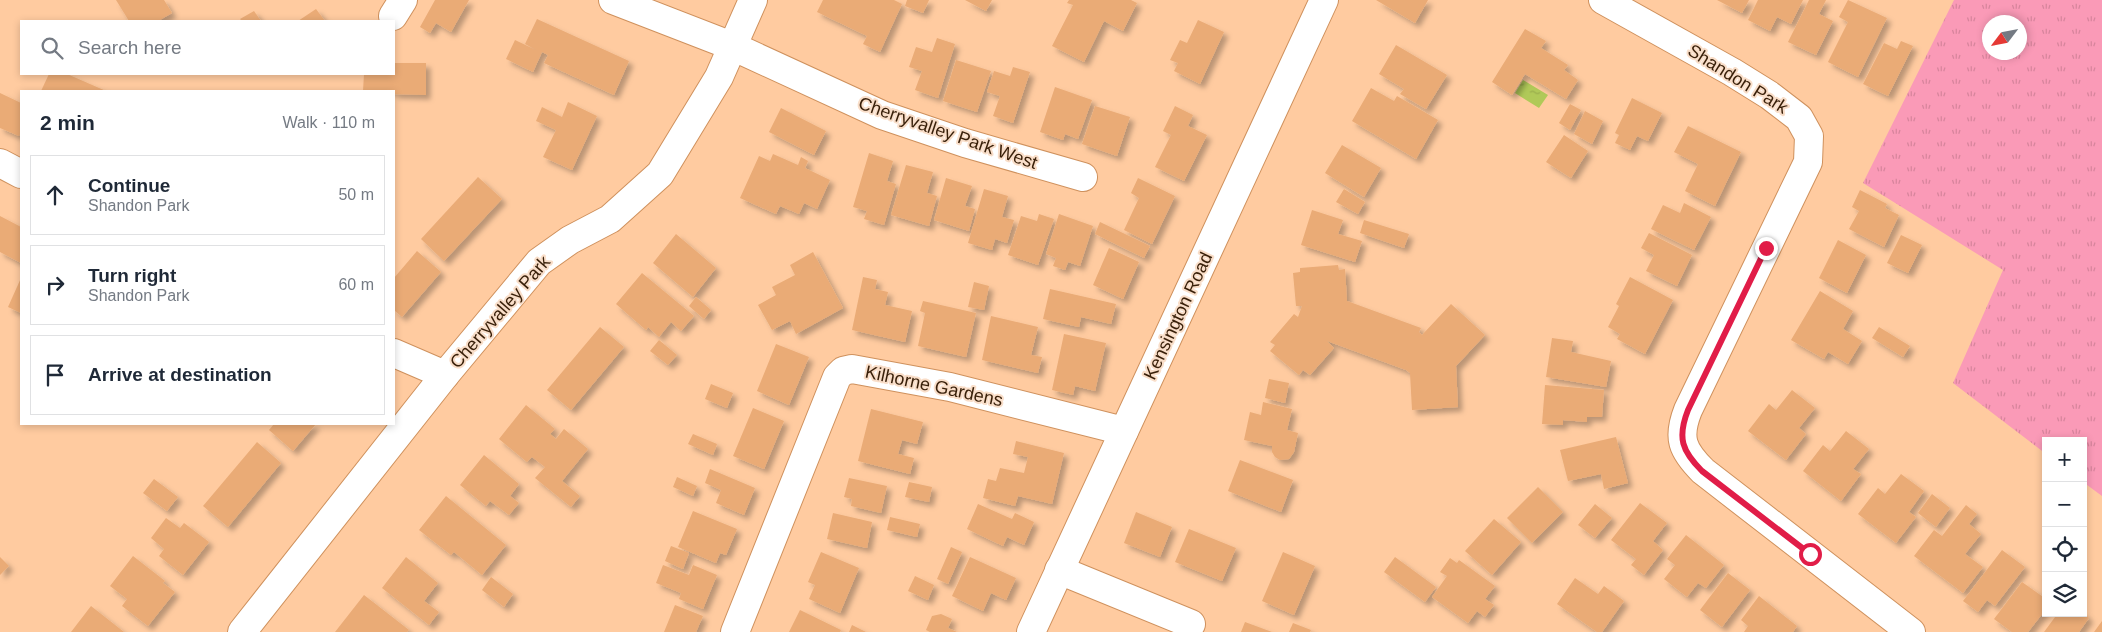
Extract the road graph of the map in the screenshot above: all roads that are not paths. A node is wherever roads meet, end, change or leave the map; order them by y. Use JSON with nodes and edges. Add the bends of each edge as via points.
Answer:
{"nodes":[{"id":1,"x":613,"y":0,"type":"edge"},
{"id":2,"x":753,"y":0,"type":"edge"},
{"id":3,"x":1324,"y":0,"type":"edge"},
{"id":4,"x":1603,"y":0,"type":"edge"},
{"id":5,"x":732,"y":46,"type":"junction"},
{"id":6,"x":0,"y":163,"type":"edge"},
{"id":7,"x":20,"y":173,"type":"edge"},
{"id":8,"x":1083,"y":177,"type":"dead end"},
{"id":9,"x":395,"y":353,"type":"edge"},
{"id":10,"x":445,"y":374,"type":"junction"},
{"id":11,"x":1124,"y":431,"type":"junction"},
{"id":12,"x":1059,"y":570,"type":"junction"},
{"id":13,"x":1191,"y":624,"type":"dead end"},
{"id":14,"x":242,"y":632,"type":"edge"},
{"id":15,"x":735,"y":632,"type":"edge"},
{"id":16,"x":1031,"y":632,"type":"edge"},
{"id":17,"x":1911,"y":632,"type":"edge"}],
"edges":[{"from":1,"to":5,"type":"street","name":"Cherryvalley Park West"},
{"from":2,"to":5,"type":"street","name":"Cherryvalley Park"},
{"from":3,"to":11,"type":"street","name":"Kensington Road"},
{"from":4,"to":17,"type":"street","name":"Shandon Park","via":[[1769,95],[1798,118],[1809,136],[1808,162],[1688,410],[1682,425],[1682,442],[1689,457],[1702,471]]},
{"from":5,"to":8,"type":"street","name":"Cherryvalley Park West","via":[[882,115]]},
{"from":5,"to":10,"type":"street","name":"Cherryvalley Park","via":[[719,77],[660,174],[610,219],[570,240],[540,262]]},
{"from":6,"to":7,"type":"street"},
{"from":9,"to":10,"type":"street"},
{"from":10,"to":14,"type":"street","name":"Cherryvalley Park"},
{"from":11,"to":12,"type":"street","name":"Kensington Road"},
{"from":11,"to":15,"type":"street","name":"Kilhorne Gardens","via":[[950,387],[852,369],[843,371],[837,377]]},
{"from":12,"to":13,"type":"street"},
{"from":12,"to":16,"type":"street","name":"Kensington Road"}]}
